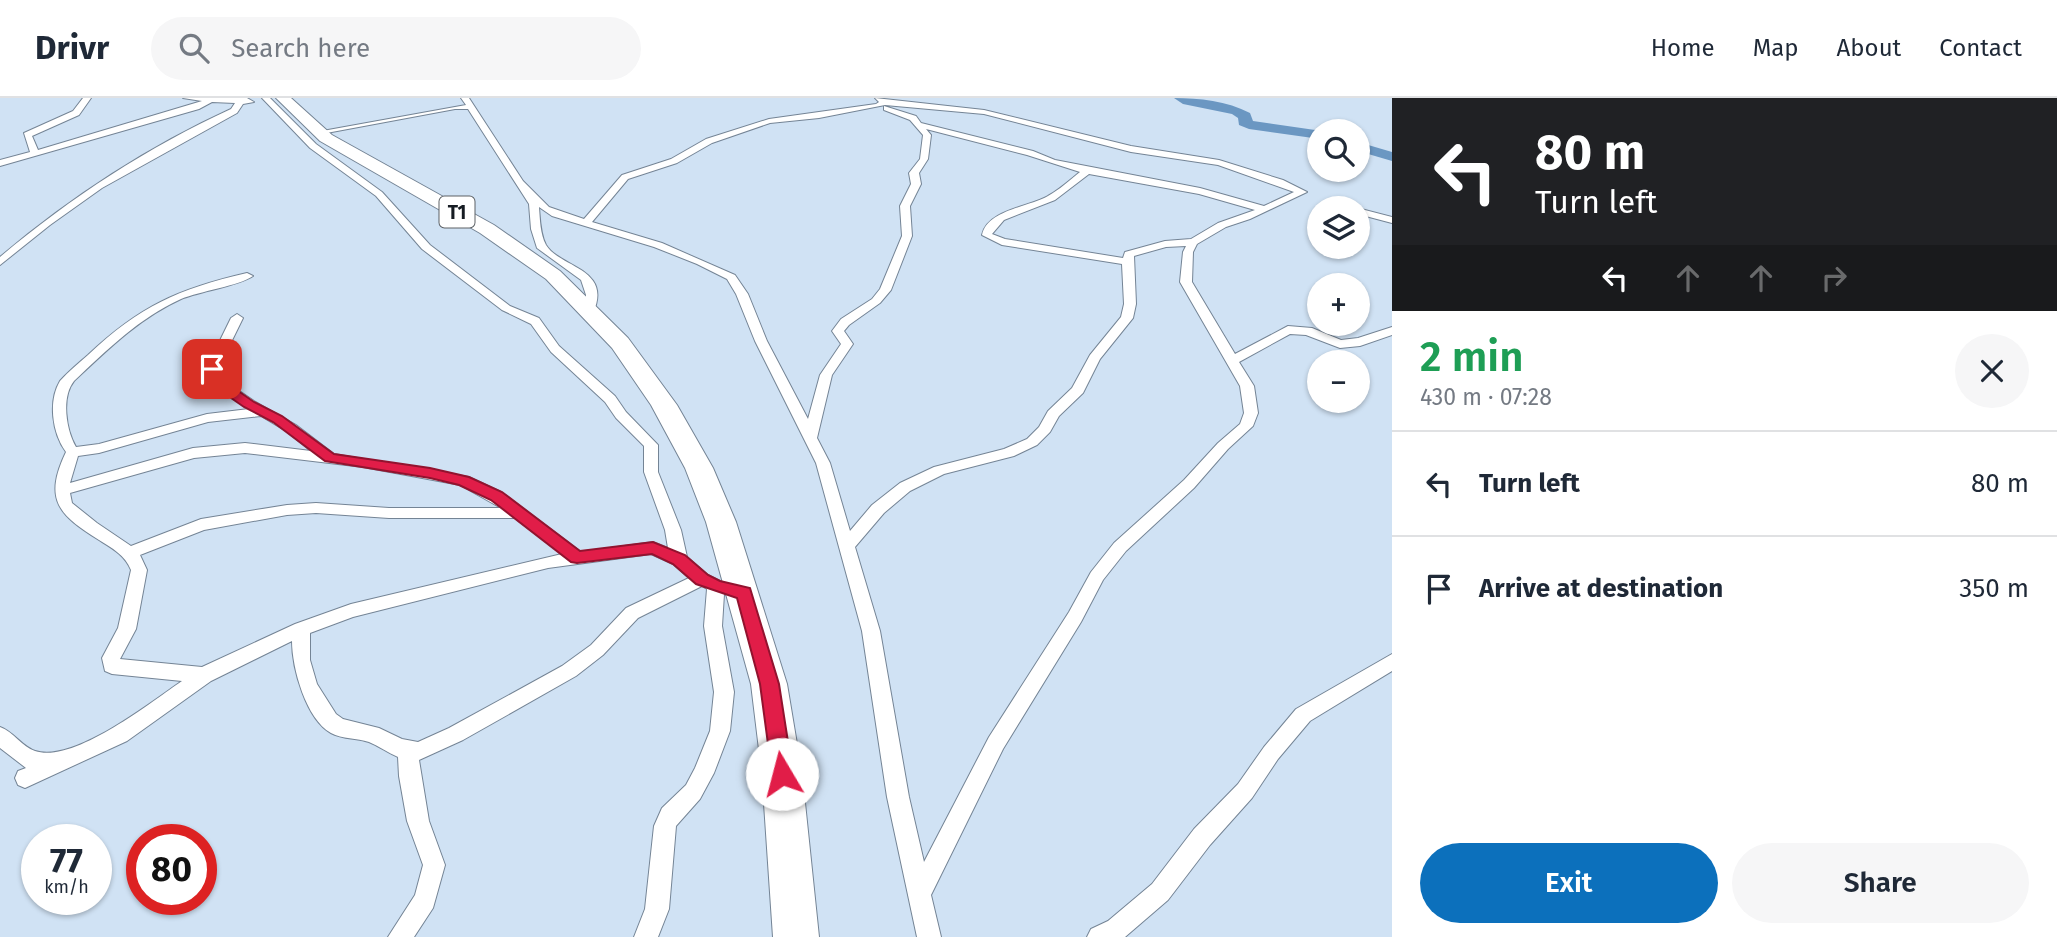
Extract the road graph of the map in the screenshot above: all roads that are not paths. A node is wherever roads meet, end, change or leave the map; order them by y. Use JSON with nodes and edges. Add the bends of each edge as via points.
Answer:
{"nodes":[{"id":1,"x":87,"y":98,"type":"edge"},
{"id":2,"x":187,"y":98,"type":"edge"},
{"id":3,"x":242,"y":99,"type":"edge"},
{"id":4,"x":210,"y":100,"type":"junction"},
{"id":5,"x":273,"y":100,"type":"edge"},
{"id":6,"x":468,"y":102,"type":"edge"},
{"id":7,"x":880,"y":102,"type":"edge"},
{"id":8,"x":921,"y":125,"type":"junction"},
{"id":9,"x":321,"y":132,"type":"junction"},
{"id":10,"x":34,"y":151,"type":"junction"},
{"id":11,"x":0,"y":163,"type":"edge"},
{"id":12,"x":1087,"y":172,"type":"junction"},
{"id":13,"x":522,"y":183,"type":"junction"},
{"id":14,"x":1264,"y":209,"type":"junction"},
{"id":15,"x":1370,"y":214,"type":"edge"},
{"id":16,"x":1392,"y":220,"type":"edge"},
{"id":17,"x":585,"y":224,"type":"junction"},
{"id":18,"x":1193,"y":242,"type":"junction"},
{"id":19,"x":0,"y":261,"type":"edge"},
{"id":20,"x":1127,"y":262,"type":"junction"},
{"id":21,"x":247,"y":276,"type":"dead end"},
{"id":22,"x":589,"y":311,"type":"junction"},
{"id":23,"x":237,"y":318,"type":"dead end"},
{"id":24,"x":1392,"y":331,"type":"edge"},
{"id":25,"x":1233,"y":360,"type":"junction"},
{"id":26,"x":264,"y":412,"type":"junction"},
{"id":27,"x":810,"y":438,"type":"junction"},
{"id":28,"x":73,"y":452,"type":"junction"},
{"id":29,"x":330,"y":458,"type":"junction"},
{"id":30,"x":63,"y":490,"type":"junction"},
{"id":31,"x":516,"y":513,"type":"junction"},
{"id":32,"x":847,"y":546,"type":"junction"},
{"id":33,"x":129,"y":553,"type":"junction"},
{"id":34,"x":577,"y":557,"type":"junction"},
{"id":35,"x":679,"y":560,"type":"junction"},
{"id":36,"x":720,"y":586,"type":"junction"},
{"id":37,"x":301,"y":629,"type":"junction"},
{"id":38,"x":1392,"y":662,"type":"edge"},
{"id":39,"x":204,"y":675,"type":"junction"},
{"id":40,"x":0,"y":736,"type":"edge"},
{"id":41,"x":408,"y":751,"type":"junction"},
{"id":42,"x":56,"y":765,"type":"junction"},
{"id":43,"x":25,"y":778,"type":"dead end"},
{"id":44,"x":919,"y":895,"type":"junction"},
{"id":45,"x":400,"y":937,"type":"edge"},
{"id":46,"x":646,"y":937,"type":"edge"},
{"id":47,"x":796,"y":937,"type":"edge"},
{"id":48,"x":929,"y":937,"type":"edge"},
{"id":49,"x":1099,"y":937,"type":"edge"}],
"edges":[{"from":1,"to":10,"type":"street","via":[[76,113],[27,135]]},
{"from":2,"to":4,"type":"street"},
{"from":3,"to":4,"type":"street"},
{"from":3,"to":5,"type":"street"},
{"from":3,"to":19,"type":"street","via":[[234,111],[99,186]]},
{"from":4,"to":10,"type":"street","via":[[107,134]]},
{"from":5,"to":9,"type":"highway","number":"T1"},
{"from":5,"to":35,"type":"street","via":[[313,146],[385,199],[418,239],[459,274],[506,308],[536,321],[555,349],[652,445],[651,472]]},
{"from":6,"to":9,"type":"street"},
{"from":6,"to":13,"type":"street"},
{"from":7,"to":8,"type":"street"},
{"from":7,"to":14,"type":"street","via":[[984,112],[1053,131],[1219,163],[1302,192]]},
{"from":7,"to":17,"type":"street","via":[[819,116],[769,121],[709,141],[674,160],[625,177]]},
{"from":8,"to":12,"type":"street"},
{"from":8,"to":27,"type":"street","via":[[927,135],[924,159],[914,173],[916,184],[905,206],[907,236],[881,296],[838,331],[847,344],[826,375]]},
{"from":9,"to":22,"type":"highway","number":"T1","via":[[522,251]]},
{"from":10,"to":11,"type":"street"},
{"from":12,"to":14,"type":"street","via":[[1200,191]]},
{"from":12,"to":20,"type":"street","via":[[1052,198],[1001,218],[987,235],[1002,242]]},
{"from":13,"to":17,"type":"street","via":[[546,209]]},
{"from":13,"to":22,"type":"street","via":[[534,204],[542,248],[586,278],[592,295]]},
{"from":14,"to":18,"type":"street"},
{"from":15,"to":16,"type":"street"},
{"from":17,"to":27,"type":"street","via":[[657,245],[731,277]]},
{"from":18,"to":20,"type":"street","via":[[1148,248],[1129,254]]},
{"from":18,"to":25,"type":"street","via":[[1186,282]]},
{"from":20,"to":32,"type":"street","via":[[1127,318],[1045,429],[1032,442],[1009,453],[939,470],[905,487],[878,509]]},
{"from":21,"to":28,"type":"street","via":[[202,285],[158,304],[120,330],[68,380],[59,394],[64,439]]},
{"from":22,"to":36,"type":"highway","number":"T1","via":[[620,343],[664,405],[699,468],[721,522]]},
{"from":23,"to":26,"type":"street","via":[[211,375]]},
{"from":24,"to":25,"type":"street","via":[[1340,344],[1308,331],[1288,330]]},
{"from":25,"to":44,"type":"street","via":[[1247,386],[1251,413],[1246,426],[1120,547],[1097,576],[996,743]]},
{"from":26,"to":28,"type":"street","via":[[207,418]]},
{"from":26,"to":29,"type":"street"},
{"from":27,"to":32,"type":"street"},
{"from":28,"to":30,"type":"street"},
{"from":29,"to":30,"type":"street","via":[[261,449],[214,450]]},
{"from":29,"to":31,"type":"street","via":[[464,481],[486,489]]},
{"from":30,"to":33,"type":"street","via":[[65,505]]},
{"from":31,"to":33,"type":"street","via":[[288,510],[201,525]]},
{"from":31,"to":34,"type":"street"},
{"from":32,"to":44,"type":"street","via":[[871,631]]},
{"from":33,"to":39,"type":"street","via":[[137,561],[139,578],[112,666]]},
{"from":34,"to":35,"type":"street","via":[[653,548]]},
{"from":34,"to":37,"type":"street","via":[[351,611]]},
{"from":35,"to":36,"type":"street"},
{"from":36,"to":41,"type":"street","via":[[632,613],[597,650],[545,685],[437,744]]},
{"from":36,"to":46,"type":"street","via":[[713,626],[724,708],[720,731],[693,792],[665,826],[657,909]]},
{"from":36,"to":47,"type":"highway","number":"T1","via":[[769,684]]},
{"from":37,"to":39,"type":"street"},
{"from":37,"to":41,"type":"street","via":[[301,660],[308,686],[330,720],[338,727],[372,734]]},
{"from":38,"to":49,"type":"street","via":[[1303,715],[1160,892],[1116,929]]},
{"from":39,"to":42,"type":"street","via":[[120,735]]},
{"from":40,"to":42,"type":"street","via":[[27,759]]},
{"from":41,"to":45,"type":"street","via":[[418,821],[434,865],[425,900]]},
{"from":42,"to":43,"type":"street"},
{"from":44,"to":48,"type":"street"}]}
